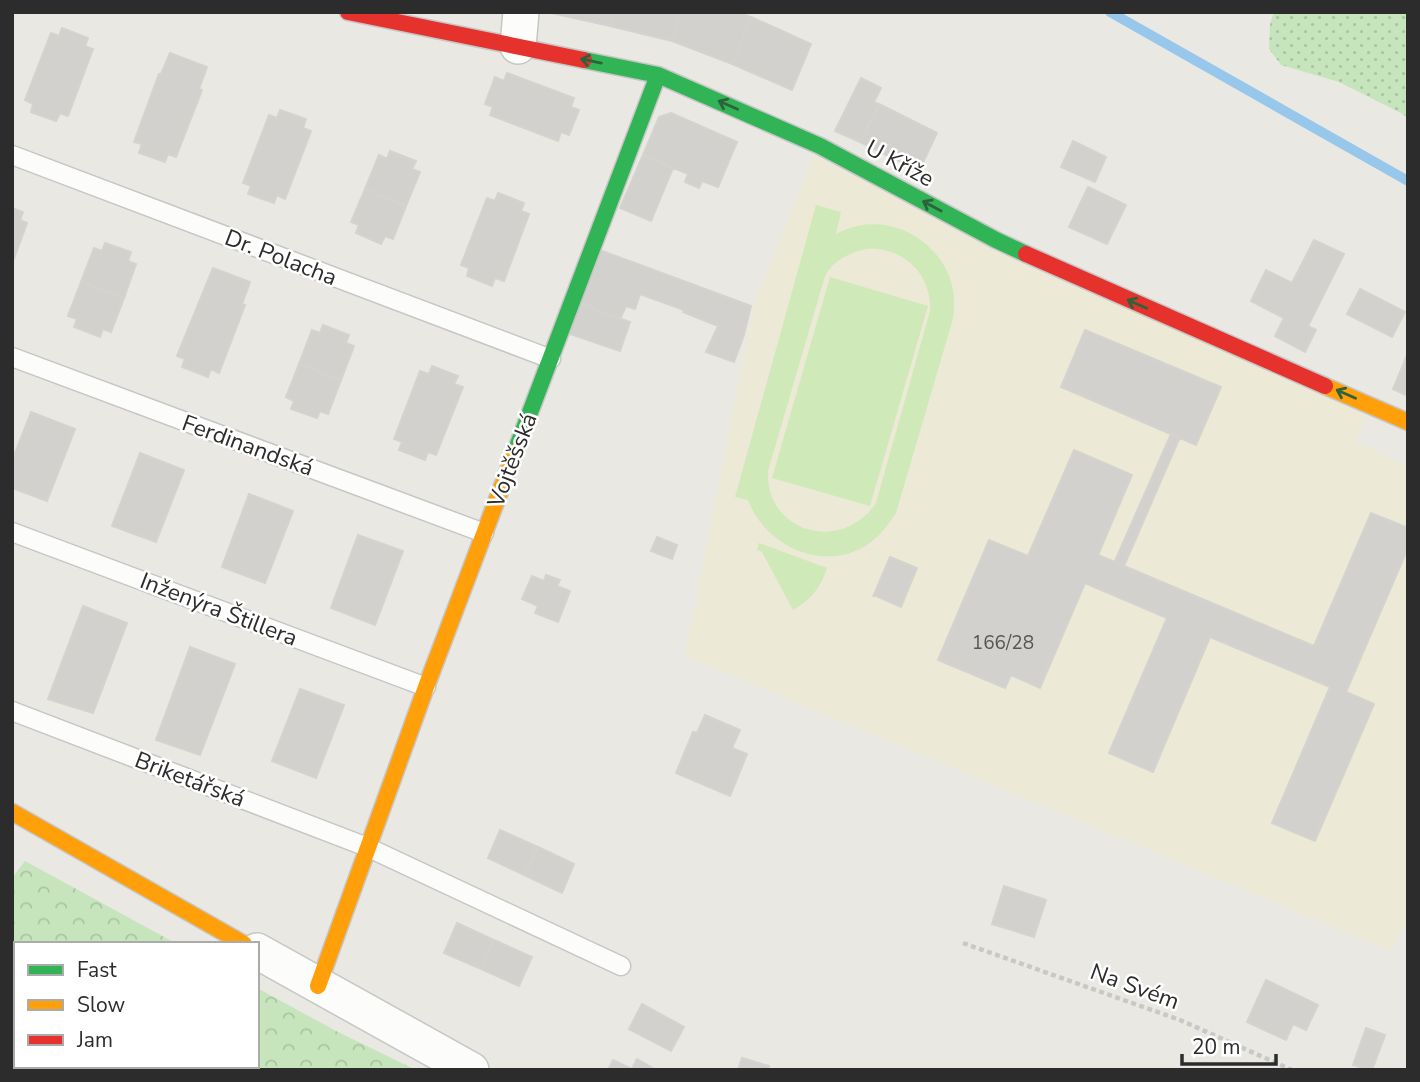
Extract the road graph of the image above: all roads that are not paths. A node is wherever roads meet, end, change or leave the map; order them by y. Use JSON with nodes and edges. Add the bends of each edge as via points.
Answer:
{"nodes":[{"id":1,"x":348,"y":12,"type":"edge"},
{"id":2,"x":519,"y":29,"type":"edge"},
{"id":3,"x":658,"y":75,"type":"junction"},
{"id":4,"x":12,"y":155,"type":"edge"},
{"id":5,"x":12,"y":358,"type":"edge"},
{"id":6,"x":551,"y":359,"type":"junction"},
{"id":7,"x":1408,"y":422,"type":"edge"},
{"id":8,"x":12,"y":532,"type":"edge"},
{"id":9,"x":484,"y":533,"type":"junction"},
{"id":10,"x":426,"y":687,"type":"junction"},
{"id":11,"x":12,"y":711,"type":"edge"},
{"id":12,"x":12,"y":812,"type":"edge"},
{"id":13,"x":367,"y":847,"type":"junction"},
{"id":14,"x":240,"y":942,"type":"edge"},
{"id":15,"x":259,"y":952,"type":"edge"},
{"id":16,"x":621,"y":966,"type":"dead end"},
{"id":17,"x":318,"y":986,"type":"junction"},
{"id":18,"x":471,"y":1070,"type":"edge"}],
"edges":[{"from":1,"to":2,"type":"street","name":"U Kříže"},
{"from":3,"to":2,"type":"street","name":"U Kříže","one_way":true},
{"from":3,"to":6,"type":"street","name":"Vojtěšská"},
{"from":7,"to":3,"type":"street","name":"U Kříže","one_way":true,"via":[[996,240],[820,146]]},
{"from":4,"to":6,"type":"lane","name":"Dr. Polacha"},
{"from":5,"to":9,"type":"lane","name":"Ferdinandská"},
{"from":6,"to":9,"type":"street","name":"Vojtěšská"},
{"from":8,"to":10,"type":"lane","name":"Inženýra Štillera"},
{"from":9,"to":10,"type":"street","name":"Vojtěšská"},
{"from":10,"to":13,"type":"street","name":"Vojtěšská"},
{"from":11,"to":13,"type":"lane","name":"Briketářská"},
{"from":12,"to":14,"type":"street"},
{"from":13,"to":16,"type":"lane"},
{"from":13,"to":17,"type":"street","name":"Vojtěšská"},
{"from":15,"to":17,"type":"street"},
{"from":17,"to":18,"type":"street"}]}
